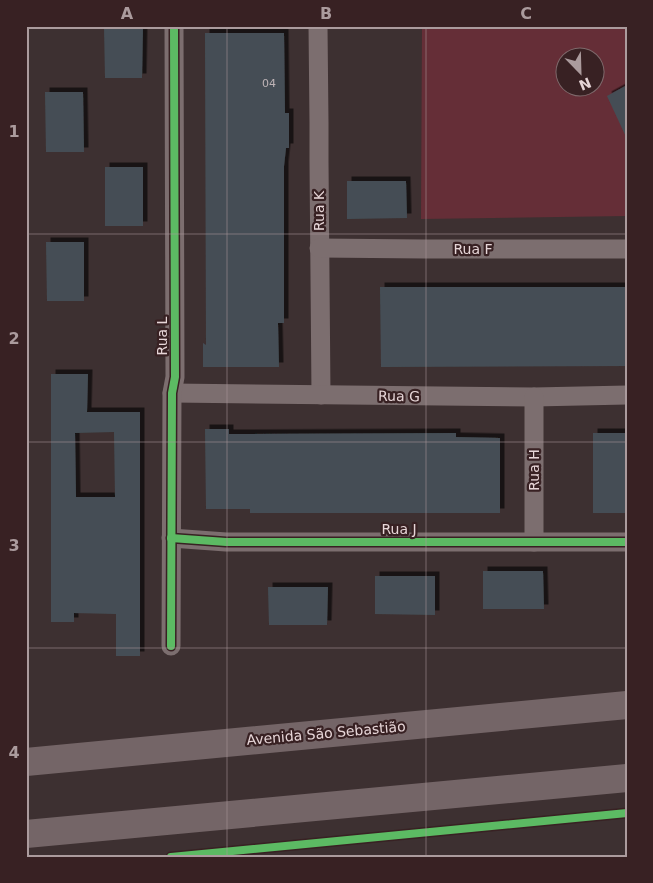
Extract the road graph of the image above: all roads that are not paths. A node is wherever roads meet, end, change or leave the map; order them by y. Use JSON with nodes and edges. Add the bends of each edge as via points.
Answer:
{"nodes":[{"id":1,"x":174,"y":26,"type":"edge"},
{"id":2,"x":318,"y":26,"type":"edge"},
{"id":3,"x":319,"y":248,"type":"junction"},
{"id":4,"x":627,"y":249,"type":"edge"},
{"id":5,"x":172,"y":394,"type":"junction"},
{"id":6,"x":321,"y":395,"type":"junction"},
{"id":7,"x":627,"y":395,"type":"edge"},
{"id":8,"x":534,"y":397,"type":"junction"},
{"id":9,"x":171,"y":538,"type":"junction"},
{"id":10,"x":534,"y":542,"type":"junction"},
{"id":11,"x":627,"y":542,"type":"edge"},
{"id":12,"x":171,"y":646,"type":"dead end"},
{"id":13,"x":627,"y":705,"type":"edge"},
{"id":14,"x":26,"y":762,"type":"edge"},
{"id":15,"x":627,"y":778,"type":"edge"},
{"id":16,"x":26,"y":834,"type":"edge"}],
"edges":[{"from":1,"to":5,"type":"street","name":"Rua L","via":[[175,377]]},
{"from":2,"to":3,"type":"street","name":"Rua K"},
{"from":3,"to":4,"type":"street","name":"Rua F"},
{"from":3,"to":6,"type":"street","name":"Rua K"},
{"from":5,"to":6,"type":"street","name":"Rua G"},
{"from":5,"to":9,"type":"street","name":"Rua L"},
{"from":6,"to":8,"type":"street","name":"Rua G"},
{"from":7,"to":8,"type":"street","name":"Rua G"},
{"from":8,"to":10,"type":"street","name":"Rua H"},
{"from":9,"to":10,"type":"street","name":"Rua J","via":[[226,542]]},
{"from":9,"to":12,"type":"street","name":"Rua L"},
{"from":10,"to":11,"type":"street","name":"Rua J"},
{"from":13,"to":14,"type":"main road","name":"Avenida São Sebastião"},
{"from":15,"to":16,"type":"main road"}]}
